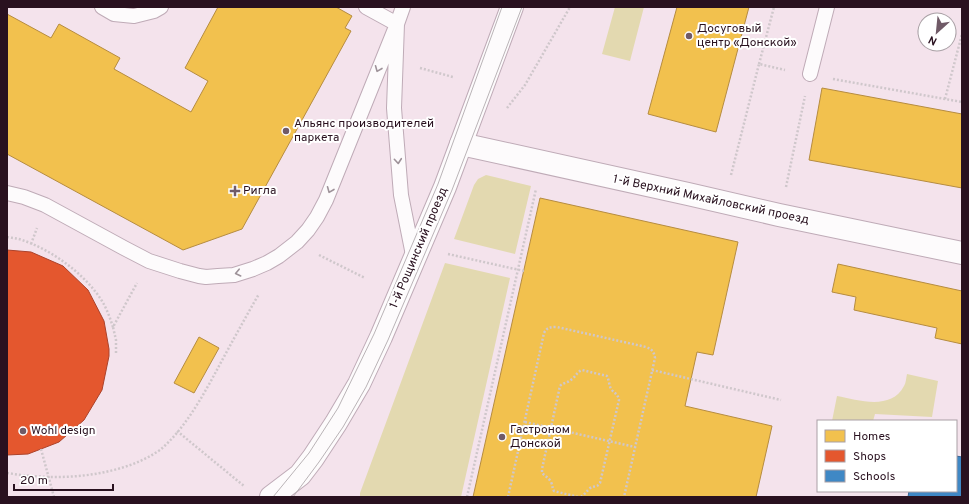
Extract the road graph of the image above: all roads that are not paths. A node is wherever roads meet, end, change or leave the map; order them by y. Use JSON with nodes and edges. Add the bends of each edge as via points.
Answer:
{"nodes":[{"id":1,"x":102,"y":7,"type":"edge"},
{"id":2,"x":161,"y":7,"type":"edge"},
{"id":3,"x":366,"y":7,"type":"edge"},
{"id":4,"x":403,"y":7,"type":"edge"},
{"id":5,"x":512,"y":7,"type":"edge"},
{"id":6,"x":827,"y":7,"type":"edge"},
{"id":7,"x":396,"y":24,"type":"junction"},
{"id":8,"x":810,"y":74,"type":"road end"},
{"id":9,"x":461,"y":144,"type":"junction"},
{"id":10,"x":7,"y":193,"type":"edge"},
{"id":11,"x":962,"y":253,"type":"edge"},
{"id":12,"x":414,"y":260,"type":"junction"},
{"id":13,"x":300,"y":475,"type":"junction"},
{"id":14,"x":271,"y":497,"type":"edge"},
{"id":15,"x":292,"y":497,"type":"edge"}],
"edges":[{"from":1,"to":2,"type":"lane","via":[[114,14],[134,16]]},
{"from":3,"to":7,"type":"lane"},
{"from":4,"to":7,"type":"lane"},
{"from":5,"to":9,"type":"street","name":"1-й Рощинский проезд"},
{"from":6,"to":8,"type":"lane"},
{"from":7,"to":10,"type":"lane","one_way":true,"via":[[317,217],[297,242],[267,263],[234,275],[198,276],[155,264],[45,205],[24,196]]},
{"from":7,"to":12,"type":"lane","one_way":true,"via":[[394,108],[401,195]]},
{"from":9,"to":11,"type":"street","name":"1-й Верхний Михайловский проезд"},
{"from":9,"to":12,"type":"street","name":"1-й Рощинский проезд"},
{"from":12,"to":13,"type":"street","name":"1-й Рощинский проезд","via":[[359,384]]},
{"from":13,"to":14,"type":"street","name":"1-й Рощинский проезд"},
{"from":13,"to":15,"type":"street","name":"1-й Рощинский проезд"}]}
